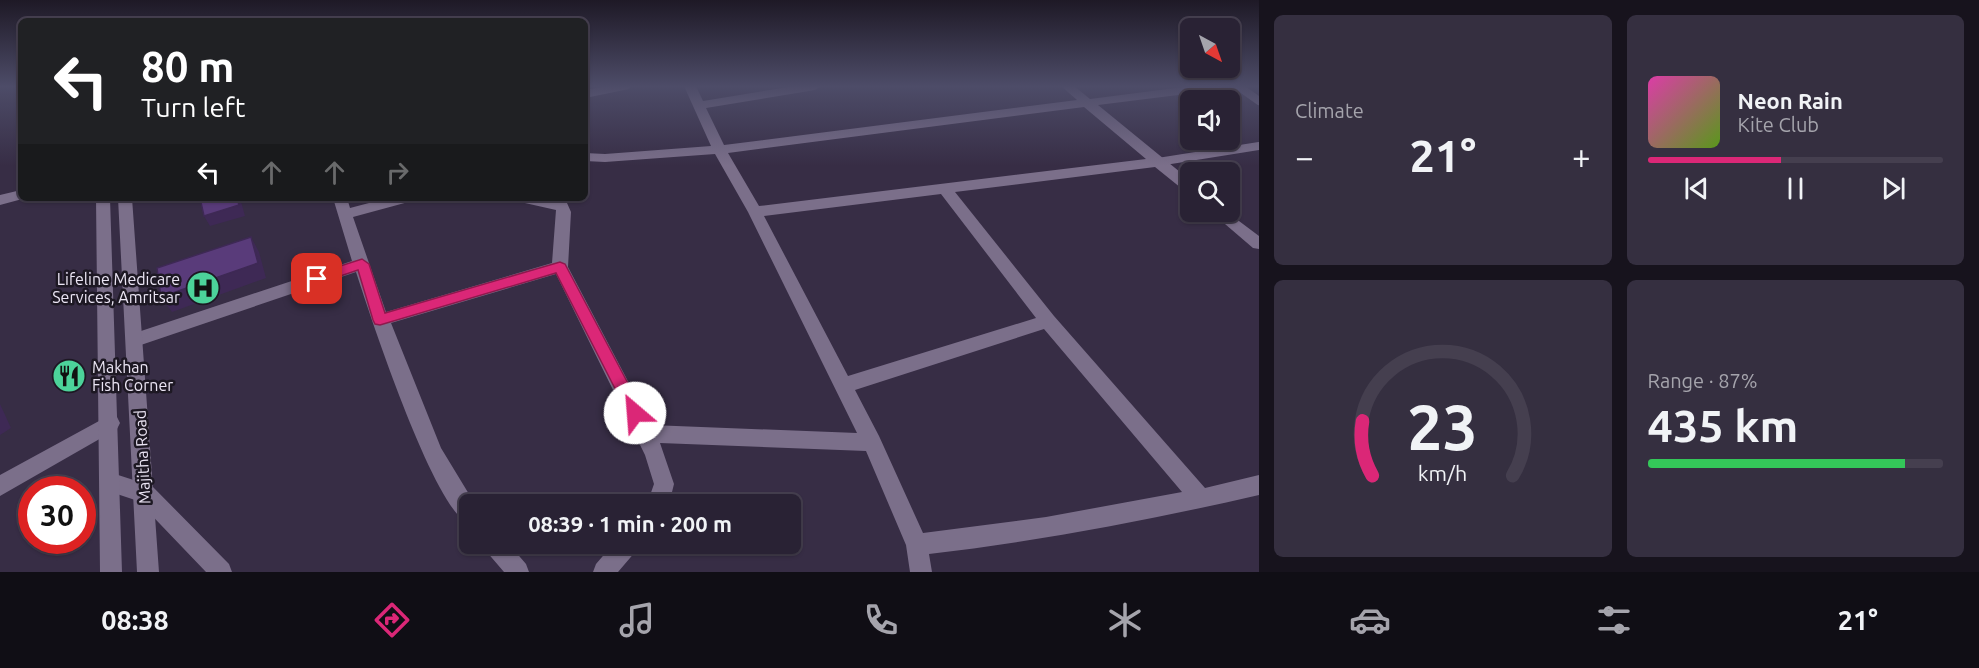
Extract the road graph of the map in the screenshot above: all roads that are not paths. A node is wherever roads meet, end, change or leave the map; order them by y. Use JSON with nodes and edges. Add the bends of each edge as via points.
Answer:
{"nodes":[{"id":1,"x":704,"y":113,"type":"edge"},
{"id":2,"x":1004,"y":113,"type":"edge"},
{"id":3,"x":1099,"y":113,"type":"edge"},
{"id":4,"x":1259,"y":146,"type":"edge"},
{"id":5,"x":719,"y":150,"type":"junction"},
{"id":6,"x":588,"y":157,"type":"edge"},
{"id":7,"x":1157,"y":162,"type":"junction"},
{"id":8,"x":1180,"y":180,"type":"edge"},
{"id":9,"x":944,"y":188,"type":"junction"},
{"id":10,"x":18,"y":196,"type":"edge"},
{"id":11,"x":0,"y":201,"type":"edge"},
{"id":12,"x":103,"y":201,"type":"edge"},
{"id":13,"x":125,"y":201,"type":"edge"},
{"id":14,"x":383,"y":201,"type":"edge"},
{"id":15,"x":542,"y":201,"type":"edge"},
{"id":16,"x":342,"y":206,"type":"edge"},
{"id":17,"x":755,"y":212,"type":"junction"},
{"id":18,"x":1231,"y":222,"type":"edge"},
{"id":19,"x":1259,"y":244,"type":"edge"},
{"id":20,"x":362,"y":264,"type":"junction"},
{"id":21,"x":560,"y":267,"type":"junction"},
{"id":22,"x":380,"y":320,"type":"junction"},
{"id":23,"x":1048,"y":321,"type":"junction"},
{"id":24,"x":135,"y":340,"type":"junction"},
{"id":25,"x":845,"y":385,"type":"junction"},
{"id":26,"x":110,"y":423,"type":"junction"},
{"id":27,"x":646,"y":434,"type":"junction"},
{"id":28,"x":872,"y":442,"type":"junction"},
{"id":29,"x":112,"y":483,"type":"junction"},
{"id":30,"x":1259,"y":485,"type":"edge"},
{"id":31,"x":0,"y":486,"type":"edge"},
{"id":32,"x":145,"y":493,"type":"junction"},
{"id":33,"x":661,"y":494,"type":"edge"},
{"id":34,"x":1201,"y":499,"type":"junction"},
{"id":35,"x":459,"y":500,"type":"edge"},
{"id":36,"x":917,"y":545,"type":"junction"},
{"id":37,"x":503,"y":554,"type":"edge"},
{"id":38,"x":619,"y":554,"type":"edge"},
{"id":39,"x":111,"y":572,"type":"edge"},
{"id":40,"x":148,"y":572,"type":"edge"},
{"id":41,"x":221,"y":572,"type":"edge"},
{"id":42,"x":518,"y":572,"type":"edge"},
{"id":43,"x":604,"y":572,"type":"edge"},
{"id":44,"x":921,"y":572,"type":"edge"}],
"edges":[{"from":1,"to":5,"type":"street"},
{"from":2,"to":5,"type":"street"},
{"from":3,"to":7,"type":"street"},
{"from":4,"to":7,"type":"lane"},
{"from":5,"to":6,"type":"street"},
{"from":5,"to":17,"type":"street"},
{"from":7,"to":8,"type":"street"},
{"from":7,"to":9,"type":"street"},
{"from":9,"to":17,"type":"street"},
{"from":9,"to":23,"type":"street"},
{"from":10,"to":11,"type":"street"},
{"from":12,"to":26,"type":"street","name":"Majitha Road"},
{"from":13,"to":24,"type":"street","name":"Majitha Road"},
{"from":14,"to":16,"type":"street"},
{"from":15,"to":21,"type":"street","via":[[562,207],[564,212]]},
{"from":16,"to":20,"type":"street"},
{"from":17,"to":25,"type":"street"},
{"from":18,"to":19,"type":"street"},
{"from":20,"to":22,"type":"street"},
{"from":20,"to":24,"type":"street"},
{"from":21,"to":22,"type":"street"},
{"from":21,"to":27,"type":"street"},
{"from":22,"to":35,"type":"street","via":[[432,452]]},
{"from":23,"to":25,"type":"street"},
{"from":23,"to":34,"type":"street"},
{"from":24,"to":32,"type":"street","name":"Majitha Road"},
{"from":25,"to":28,"type":"street"},
{"from":26,"to":29,"type":"street","name":"Majitha Road"},
{"from":26,"to":31,"type":"street"},
{"from":27,"to":28,"type":"street"},
{"from":27,"to":33,"type":"street","via":[[661,471]]},
{"from":28,"to":36,"type":"street"},
{"from":29,"to":32,"type":"street"},
{"from":29,"to":39,"type":"street","name":"Majitha Road"},
{"from":30,"to":34,"type":"street"},
{"from":32,"to":40,"type":"street","name":"Majitha Road"},
{"from":32,"to":41,"type":"street"},
{"from":34,"to":36,"type":"street","via":[[999,536]]},
{"from":36,"to":44,"type":"street"},
{"from":37,"to":42,"type":"street"},
{"from":38,"to":43,"type":"street"}]}
